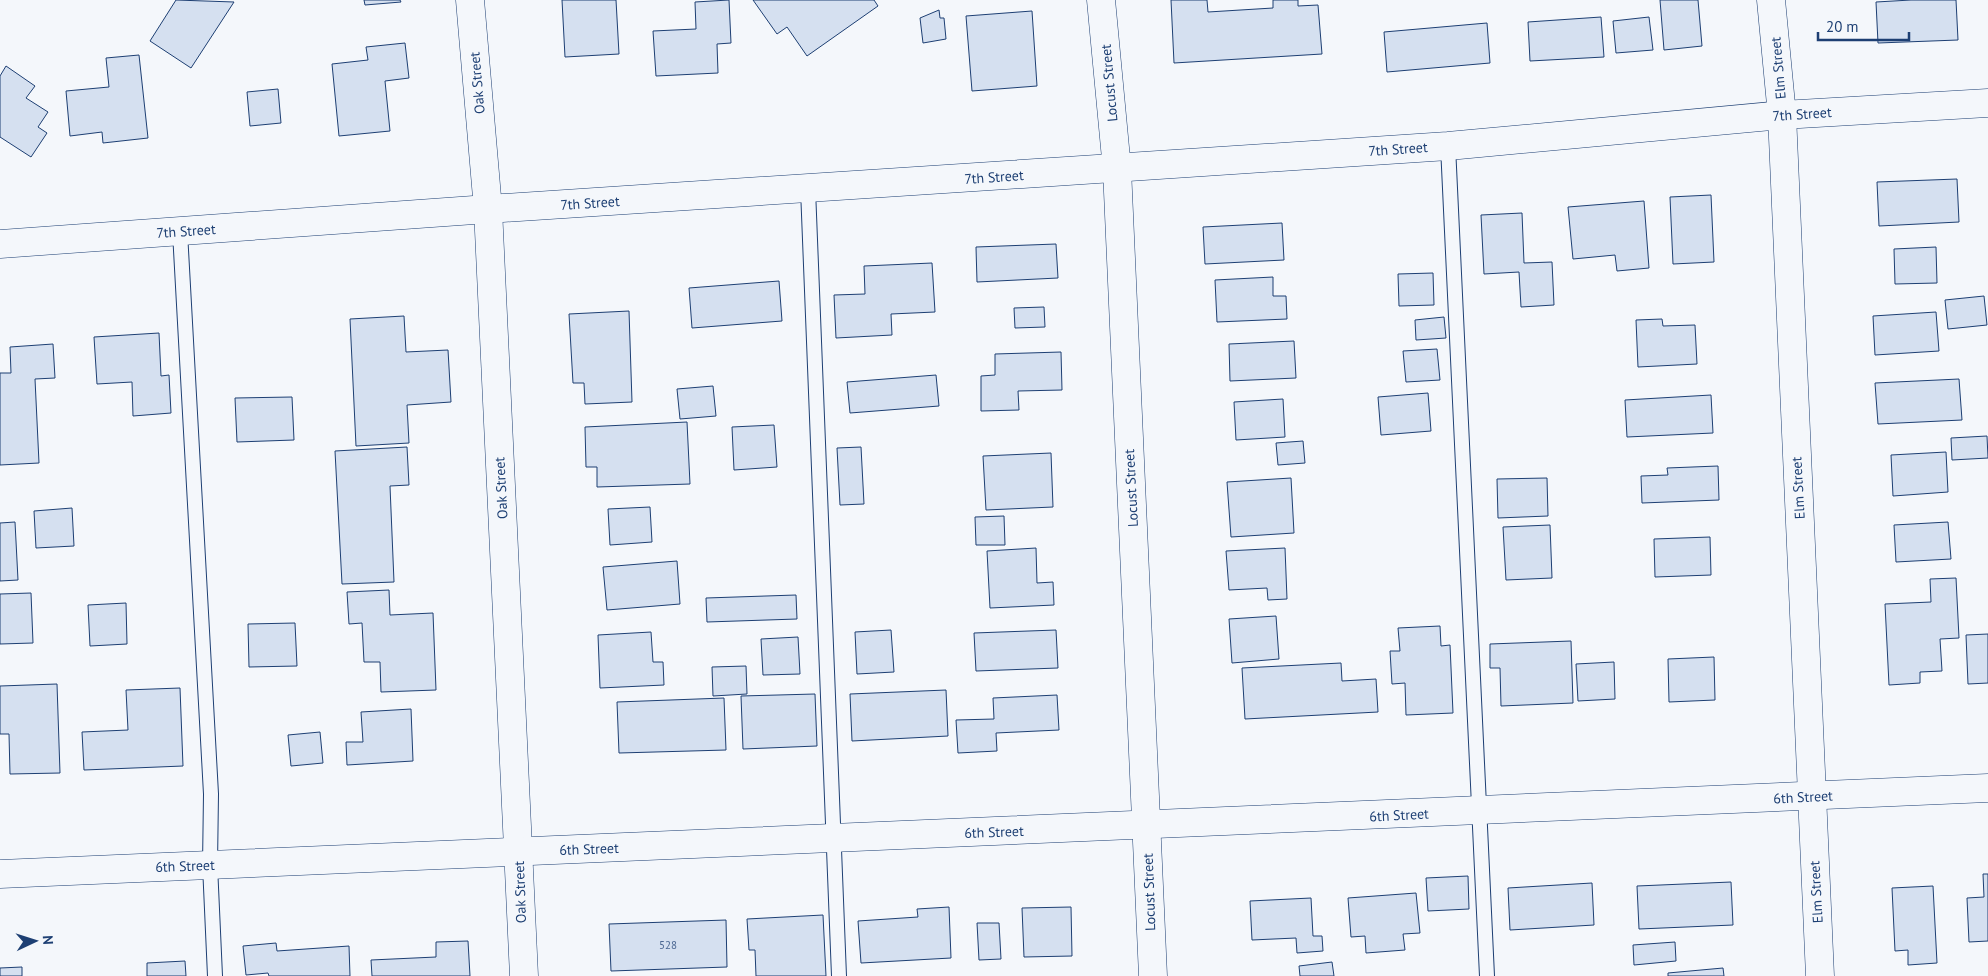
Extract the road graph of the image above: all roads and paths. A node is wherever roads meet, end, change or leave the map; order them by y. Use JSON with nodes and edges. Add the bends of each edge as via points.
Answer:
{"nodes":[{"id":1,"x":470,"y":0,"type":"edge"},
{"id":2,"x":1101,"y":0,"type":"edge"},
{"id":3,"x":1771,"y":0,"type":"edge"},
{"id":4,"x":1988,"y":103,"type":"edge"},
{"id":5,"x":1782,"y":115,"type":"junction"},
{"id":6,"x":1448,"y":146,"type":"junction"},
{"id":7,"x":1117,"y":169,"type":"junction"},
{"id":8,"x":808,"y":189,"type":"junction"},
{"id":9,"x":488,"y":209,"type":"junction"},
{"id":10,"x":180,"y":232,"type":"junction"},
{"id":11,"x":0,"y":244,"type":"edge"},
{"id":12,"x":1988,"y":788,"type":"edge"},
{"id":13,"x":1812,"y":797,"type":"junction"},
{"id":14,"x":1479,"y":811,"type":"junction"},
{"id":15,"x":1146,"y":826,"type":"junction"},
{"id":16,"x":833,"y":839,"type":"junction"},
{"id":17,"x":519,"y":852,"type":"junction"},
{"id":18,"x":210,"y":865,"type":"junction"},
{"id":19,"x":0,"y":874,"type":"edge"},
{"id":20,"x":215,"y":976,"type":"edge"},
{"id":21,"x":524,"y":976,"type":"edge"},
{"id":22,"x":839,"y":976,"type":"edge"},
{"id":23,"x":1153,"y":976,"type":"edge"},
{"id":24,"x":1487,"y":976,"type":"edge"},
{"id":25,"x":1820,"y":976,"type":"edge"}],
"edges":[{"from":1,"to":9,"type":"street","name":"Oak Street"},
{"from":2,"to":7,"type":"street","name":"Locust Street"},
{"from":3,"to":5,"type":"street","name":"Elm Street"},
{"from":4,"to":5,"type":"street","name":"7th Street"},
{"from":5,"to":6,"type":"street","name":"7th Street"},
{"from":5,"to":13,"type":"street","name":"Elm Street"},
{"from":6,"to":7,"type":"street","name":"7th Street"},
{"from":6,"to":14,"type":"lane"},
{"from":7,"to":8,"type":"street","name":"7th Street"},
{"from":7,"to":15,"type":"street","name":"Locust Street"},
{"from":8,"to":9,"type":"street","name":"7th Street"},
{"from":8,"to":16,"type":"lane"},
{"from":9,"to":10,"type":"street","name":"7th Street"},
{"from":9,"to":17,"type":"street","name":"Oak Street"},
{"from":10,"to":11,"type":"street","name":"7th Street"},
{"from":10,"to":18,"type":"lane","via":[[211,794]]},
{"from":12,"to":13,"type":"street","name":"6th Street"},
{"from":13,"to":14,"type":"street","name":"6th Street"},
{"from":13,"to":25,"type":"street","name":"Elm Street"},
{"from":14,"to":15,"type":"street","name":"6th Street"},
{"from":14,"to":24,"type":"lane"},
{"from":15,"to":16,"type":"street","name":"6th Street"},
{"from":15,"to":23,"type":"street","name":"Locust Street"},
{"from":16,"to":17,"type":"street","name":"6th Street"},
{"from":16,"to":22,"type":"lane"},
{"from":17,"to":18,"type":"street","name":"6th Street"},
{"from":17,"to":21,"type":"street","name":"Oak Street"},
{"from":18,"to":19,"type":"street","name":"6th Street"},
{"from":18,"to":20,"type":"lane"}]}
